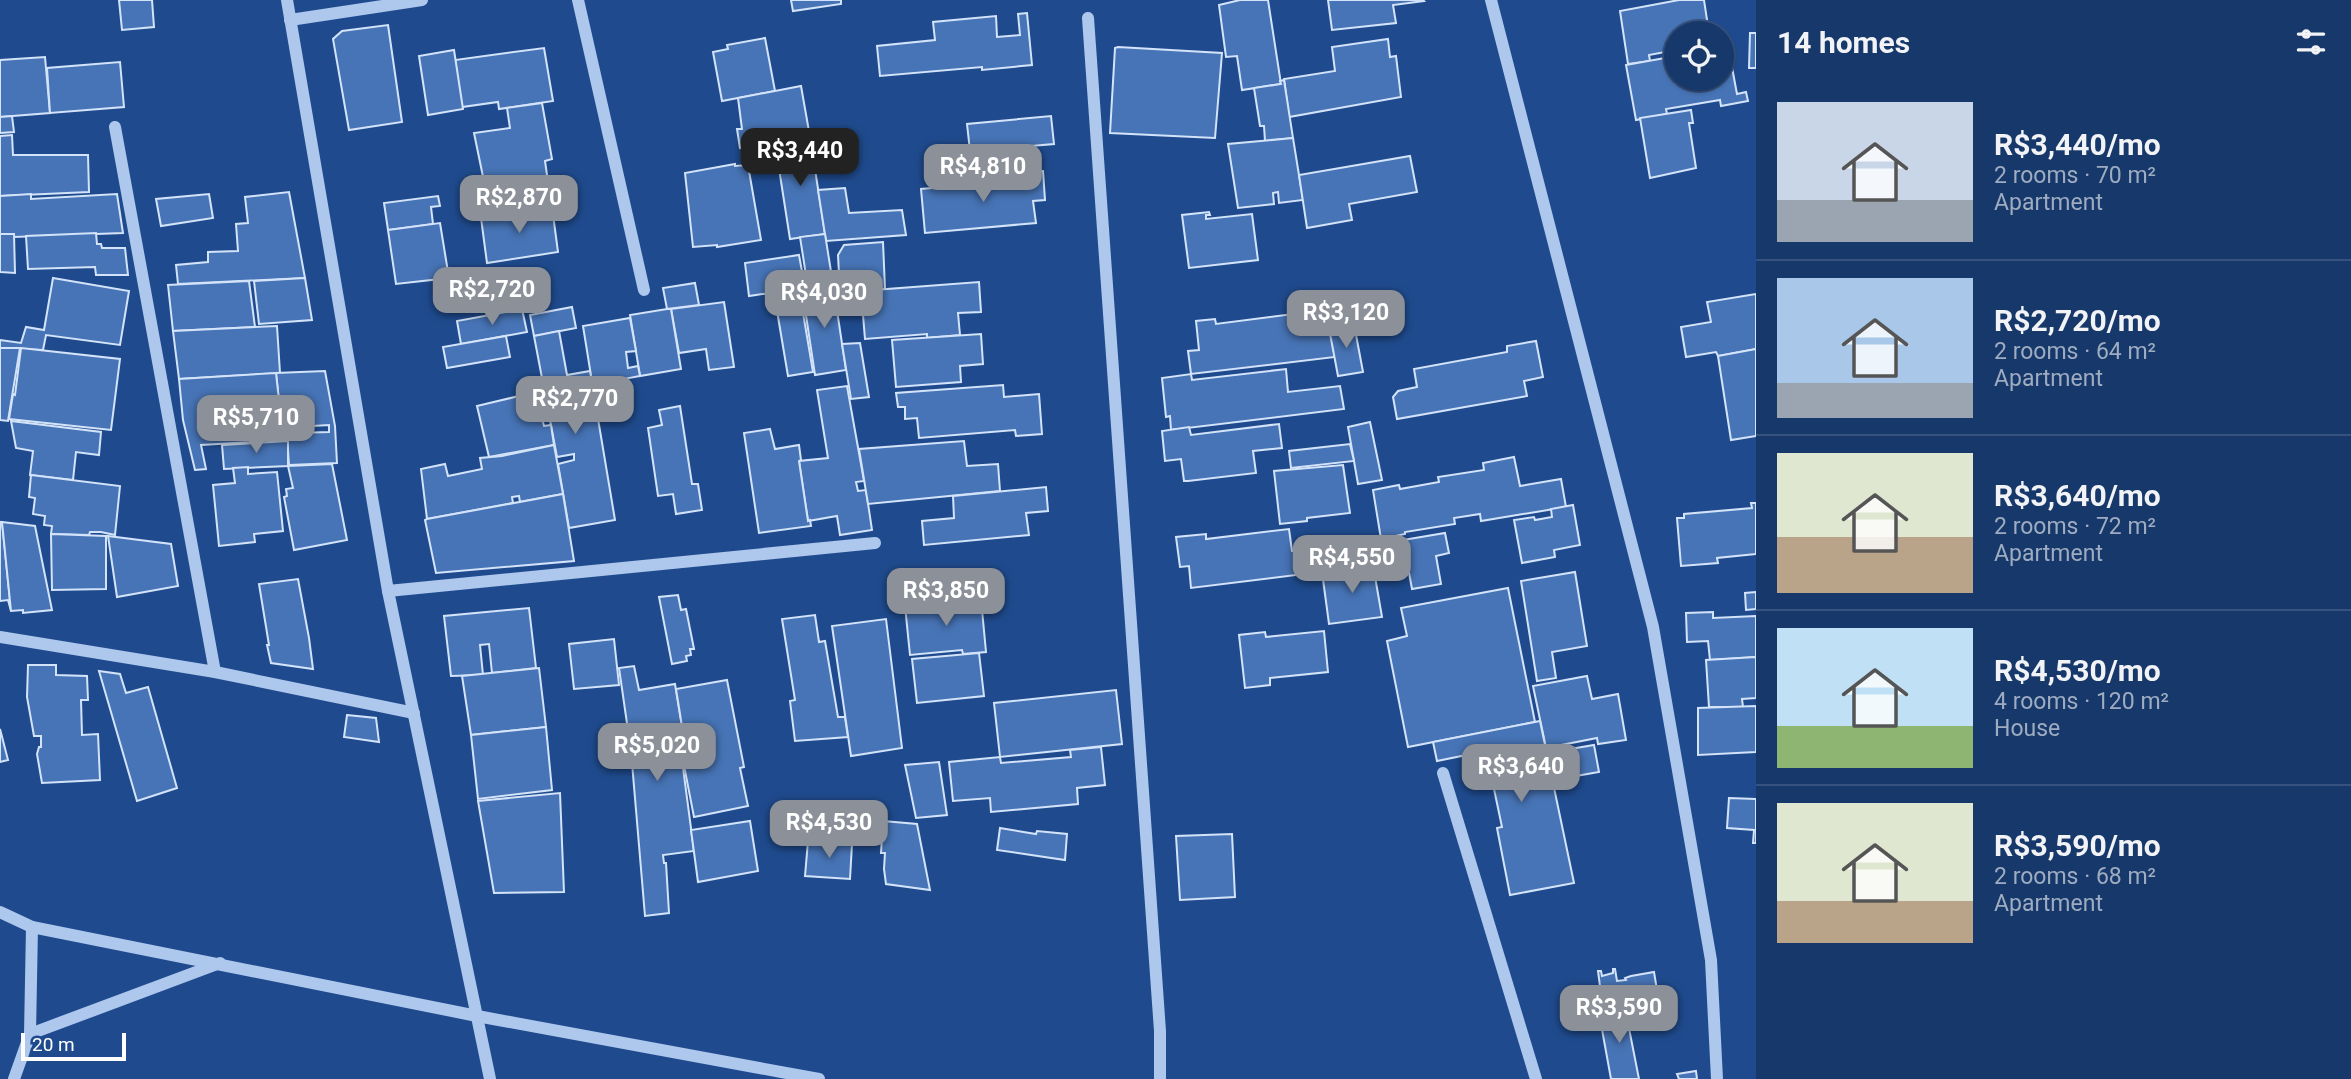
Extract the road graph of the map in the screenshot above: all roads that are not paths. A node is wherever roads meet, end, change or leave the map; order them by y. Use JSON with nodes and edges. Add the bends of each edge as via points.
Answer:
{"nodes":[{"id":1,"x":287,"y":0,"type":"edge"},
{"id":2,"x":422,"y":0,"type":"edge"},
{"id":3,"x":578,"y":0,"type":"edge"},
{"id":4,"x":1491,"y":0,"type":"edge"},
{"id":5,"x":1088,"y":18,"type":"dead end"},
{"id":6,"x":290,"y":20,"type":"junction"},
{"id":7,"x":115,"y":127,"type":"dead end"},
{"id":8,"x":644,"y":290,"type":"dead end"},
{"id":9,"x":875,"y":543,"type":"dead end"},
{"id":10,"x":388,"y":591,"type":"junction"},
{"id":11,"x":0,"y":637,"type":"edge"},
{"id":12,"x":215,"y":672,"type":"junction"},
{"id":13,"x":414,"y":713,"type":"junction"},
{"id":14,"x":1443,"y":773,"type":"dead end"},
{"id":15,"x":0,"y":912,"type":"edge"},
{"id":16,"x":32,"y":927,"type":"junction"},
{"id":17,"x":220,"y":963,"type":"junction"},
{"id":18,"x":477,"y":1016,"type":"junction"},
{"id":19,"x":30,"y":1034,"type":"junction"},
{"id":20,"x":14,"y":1079,"type":"edge"},
{"id":21,"x":490,"y":1079,"type":"edge"},
{"id":22,"x":819,"y":1079,"type":"edge"},
{"id":23,"x":1160,"y":1079,"type":"edge"},
{"id":24,"x":1536,"y":1079,"type":"edge"},
{"id":25,"x":1717,"y":1079,"type":"edge"}],
"edges":[{"from":1,"to":6,"type":"street"},
{"from":2,"to":6,"type":"street"},
{"from":3,"to":8,"type":"street"},
{"from":4,"to":25,"type":"street","via":[[1653,627],[1711,960]]},
{"from":5,"to":23,"type":"street"},
{"from":6,"to":10,"type":"street"},
{"from":7,"to":12,"type":"street"},
{"from":9,"to":10,"type":"street"},
{"from":10,"to":13,"type":"street"},
{"from":11,"to":12,"type":"street"},
{"from":12,"to":13,"type":"street"},
{"from":13,"to":18,"type":"street"},
{"from":14,"to":24,"type":"street"},
{"from":15,"to":16,"type":"street"},
{"from":16,"to":17,"type":"street"},
{"from":16,"to":19,"type":"street"},
{"from":17,"to":18,"type":"street"},
{"from":17,"to":19,"type":"street"},
{"from":18,"to":21,"type":"street"},
{"from":18,"to":22,"type":"street"},
{"from":19,"to":20,"type":"street"}]}
